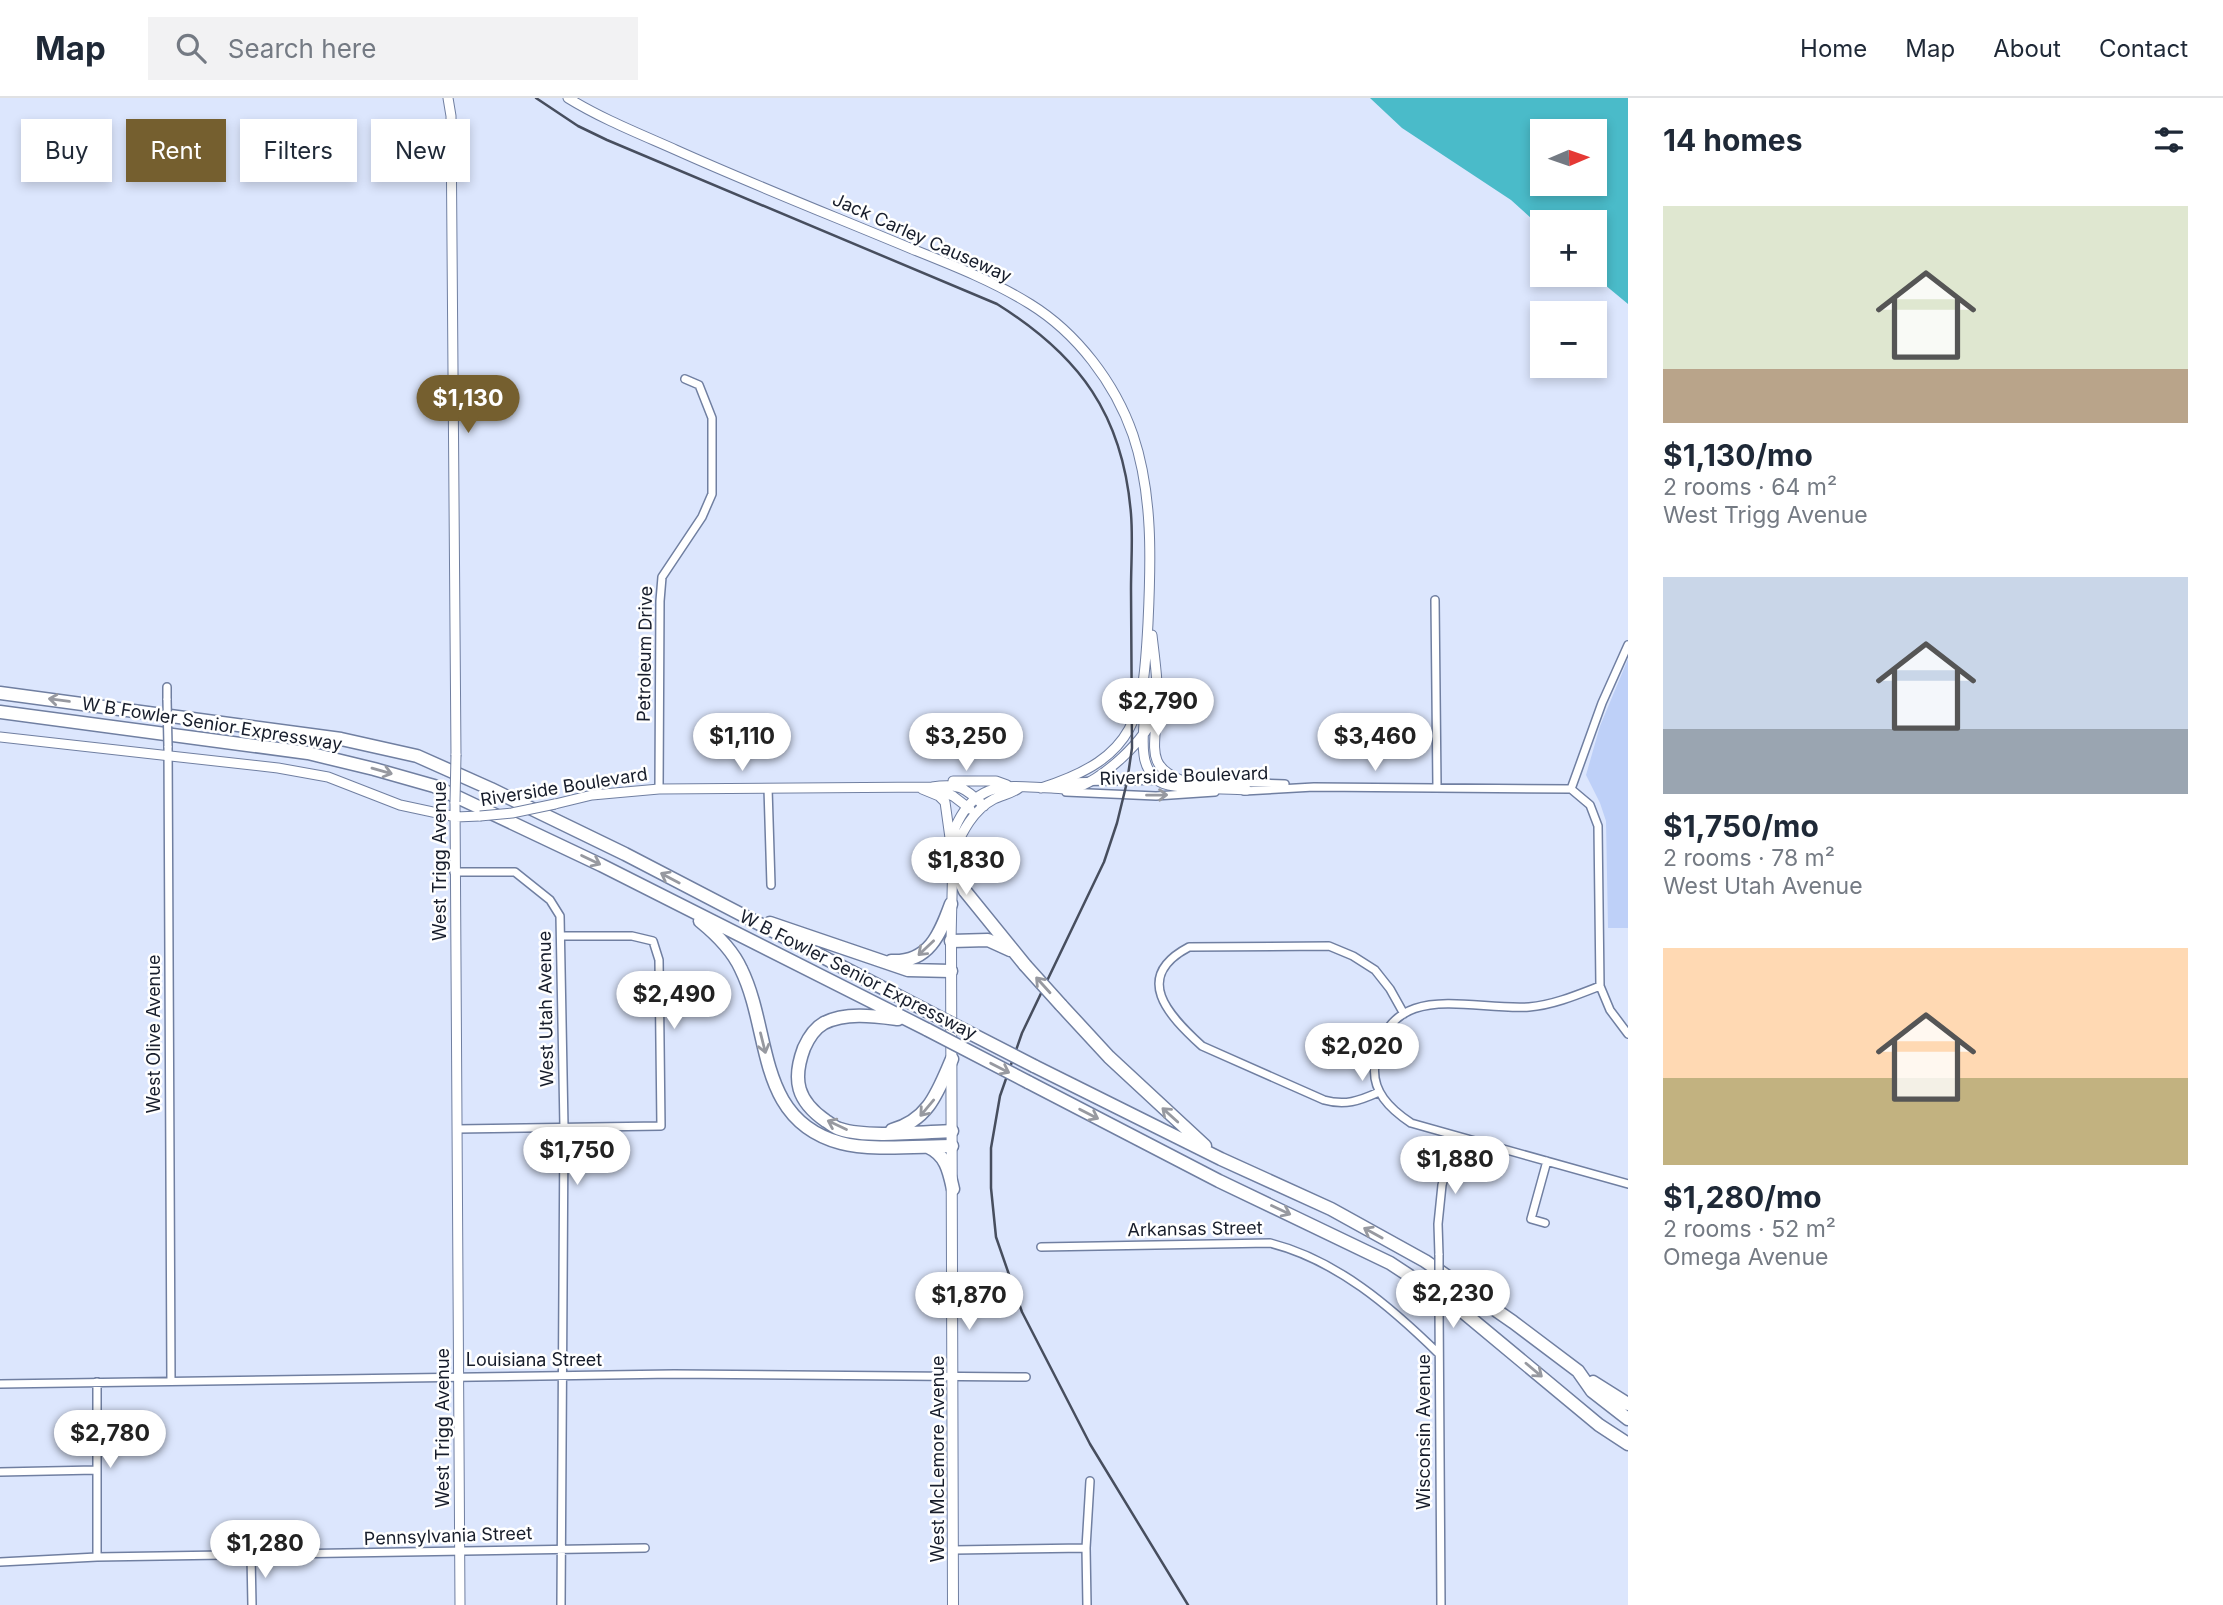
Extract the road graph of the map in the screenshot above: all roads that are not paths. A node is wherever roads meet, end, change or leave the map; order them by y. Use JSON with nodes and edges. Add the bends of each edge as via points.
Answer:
{"nodes":[{"id":1,"x":451,"y":98,"type":"edge"},
{"id":2,"x":568,"y":98,"type":"edge"},
{"id":3,"x":685,"y":379,"type":"dead end"},
{"id":4,"x":1435,"y":600,"type":"dead end"},
{"id":5,"x":1149,"y":602,"type":"junction"},
{"id":6,"x":1628,"y":645,"type":"edge"},
{"id":7,"x":1145,"y":682,"type":"junction"},
{"id":8,"x":167,"y":687,"type":"dead end"},
{"id":9,"x":0,"y":693,"type":"edge"},
{"id":10,"x":1157,"y":708,"type":"junction"},
{"id":11,"x":0,"y":712,"type":"edge"},
{"id":12,"x":1145,"y":730,"type":"junction"},
{"id":13,"x":0,"y":737,"type":"edge"},
{"id":14,"x":168,"y":751,"type":"junction"},
{"id":15,"x":1157,"y":781,"type":"junction"},
{"id":16,"x":1182,"y":781,"type":"junction"},
{"id":17,"x":1059,"y":782,"type":"junction"},
{"id":18,"x":1086,"y":782,"type":"junction"},
{"id":19,"x":1007,"y":785,"type":"junction"},
{"id":20,"x":917,"y":787,"type":"junction"},
{"id":21,"x":1314,"y":787,"type":"junction"},
{"id":22,"x":1437,"y":787,"type":"junction"},
{"id":23,"x":768,"y":788,"type":"junction"},
{"id":24,"x":932,"y":788,"type":"junction"},
{"id":25,"x":1019,"y":788,"type":"junction"},
{"id":26,"x":1041,"y":788,"type":"junction"},
{"id":27,"x":659,"y":789,"type":"junction"},
{"id":28,"x":1570,"y":789,"type":"junction"},
{"id":29,"x":1247,"y":790,"type":"junction"},
{"id":30,"x":975,"y":797,"type":"junction"},
{"id":31,"x":984,"y":806,"type":"junction"},
{"id":32,"x":968,"y":807,"type":"junction"},
{"id":33,"x":976,"y":814,"type":"junction"},
{"id":34,"x":456,"y":817,"type":"junction"},
{"id":35,"x":952,"y":852,"type":"junction"},
{"id":36,"x":454,"y":872,"type":"junction"},
{"id":37,"x":771,"y":885,"type":"dead end"},
{"id":38,"x":951,"y":904,"type":"junction"},
{"id":39,"x":681,"y":905,"type":"junction"},
{"id":40,"x":731,"y":909,"type":"junction"},
{"id":41,"x":561,"y":936,"type":"junction"},
{"id":42,"x":951,"y":941,"type":"junction"},
{"id":43,"x":1013,"y":952,"type":"junction"},
{"id":44,"x":879,"y":960,"type":"junction"},
{"id":45,"x":951,"y":971,"type":"junction"},
{"id":46,"x":1600,"y":986,"type":"junction"},
{"id":47,"x":1404,"y":1014,"type":"junction"},
{"id":48,"x":909,"y":1021,"type":"junction"},
{"id":49,"x":1628,"y":1034,"type":"edge"},
{"id":50,"x":952,"y":1059,"type":"junction"},
{"id":51,"x":1378,"y":1092,"type":"junction"},
{"id":52,"x":564,"y":1127,"type":"junction"},
{"id":53,"x":457,"y":1129,"type":"junction"},
{"id":54,"x":952,"y":1131,"type":"junction"},
{"id":55,"x":878,"y":1134,"type":"junction"},
{"id":56,"x":1456,"y":1136,"type":"junction"},
{"id":57,"x":924,"y":1146,"type":"junction"},
{"id":58,"x":952,"y":1146,"type":"junction"},
{"id":59,"x":1221,"y":1159,"type":"junction"},
{"id":60,"x":1547,"y":1161,"type":"junction"},
{"id":61,"x":1628,"y":1184,"type":"edge"},
{"id":62,"x":953,"y":1189,"type":"junction"},
{"id":63,"x":1545,"y":1223,"type":"dead end"},
{"id":64,"x":1041,"y":1247,"type":"dead end"},
{"id":65,"x":1439,"y":1354,"type":"junction"},
{"id":66,"x":1578,"y":1371,"type":"junction"},
{"id":67,"x":458,"y":1376,"type":"junction"},
{"id":68,"x":562,"y":1377,"type":"junction"},
{"id":69,"x":954,"y":1377,"type":"junction"},
{"id":70,"x":1026,"y":1377,"type":"dead end"},
{"id":71,"x":171,"y":1381,"type":"junction"},
{"id":72,"x":97,"y":1382,"type":"junction"},
{"id":73,"x":0,"y":1384,"type":"edge"},
{"id":74,"x":1628,"y":1404,"type":"edge"},
{"id":75,"x":1628,"y":1419,"type":"edge"},
{"id":76,"x":1628,"y":1444,"type":"edge"},
{"id":77,"x":96,"y":1470,"type":"junction"},
{"id":78,"x":0,"y":1472,"type":"edge"},
{"id":79,"x":1090,"y":1481,"type":"dead end"},
{"id":80,"x":561,"y":1548,"type":"junction"},
{"id":81,"x":645,"y":1548,"type":"dead end"},
{"id":82,"x":1086,"y":1548,"type":"junction"},
{"id":83,"x":954,"y":1550,"type":"junction"},
{"id":84,"x":460,"y":1552,"type":"junction"},
{"id":85,"x":251,"y":1555,"type":"junction"},
{"id":86,"x":97,"y":1557,"type":"junction"},
{"id":87,"x":0,"y":1562,"type":"edge"},
{"id":88,"x":252,"y":1605,"type":"edge"},
{"id":89,"x":460,"y":1605,"type":"edge"},
{"id":90,"x":561,"y":1605,"type":"edge"},
{"id":91,"x":953,"y":1605,"type":"edge"},
{"id":92,"x":1087,"y":1605,"type":"edge"},
{"id":93,"x":1441,"y":1605,"type":"edge"}],
"edges":[{"from":1,"to":34,"type":"street","name":"West Trigg Avenue","bridge":true},
{"from":2,"to":5,"type":"street","name":"Jack Carley Causeway","via":[[698,160],[978,276],[1032,304],[1067,334],[1095,364],[1132,433],[1149,507]]},
{"from":3,"to":27,"type":"street","name":"Petroleum Drive","via":[[699,385],[712,418],[712,494],[662,577]]},
{"from":4,"to":22,"type":"street"},
{"from":5,"to":7,"type":"street","name":"Jack Carley Causeway"},
{"from":5,"to":10,"type":"street","name":"Jack Carley Causeway"},
{"from":6,"to":28,"type":"street"},
{"from":7,"to":12,"type":"street"},
{"from":7,"to":17,"type":"street","name":"Jack Carley Causeway","via":[[1132,724],[1120,744],[1102,761]]},
{"from":8,"to":14,"type":"street","name":"West Olive Avenue","bridge":true},
{"from":40,"to":9,"type":"highway","name":"W B Fowler Senior Expressway","one_way":true,"via":[[417,756],[341,739]]},
{"from":10,"to":12,"type":"street"},
{"from":10,"to":16,"type":"street","name":"Jack Carley Causeway","via":[[1156,759],[1167,775]]},
{"from":11,"to":39,"type":"highway","name":"W B Fowler Senior Expressway","one_way":true,"via":[[308,753],[434,786]]},
{"from":12,"to":15,"type":"street","via":[[1144,755]]},
{"from":12,"to":18,"type":"street","via":[[1132,748]]},
{"from":13,"to":14,"type":"street","name":"Riverside Boulevard"},
{"from":14,"to":34,"type":"street","name":"Riverside Boulevard","via":[[328,777],[400,805]]},
{"from":14,"to":71,"type":"street","name":"West Olive Avenue"},
{"from":15,"to":16,"type":"street","name":"Riverside Boulevard"},
{"from":15,"to":18,"type":"street","name":"Riverside Boulevard"},
{"from":15,"to":29,"type":"street"},
{"from":16,"to":21,"type":"street","name":"Riverside Boulevard"},
{"from":17,"to":18,"type":"street","name":"Riverside Boulevard"},
{"from":17,"to":26,"type":"street","name":"Jack Carley Causeway"},
{"from":18,"to":26,"type":"street","via":[[1072,789]]},
{"from":19,"to":20,"type":"street","name":"Riverside Boulevard","via":[[953,781]]},
{"from":19,"to":25,"type":"street","name":"Riverside Boulevard"},
{"from":19,"to":30,"type":"street"},
{"from":20,"to":23,"type":"street","name":"Riverside Boulevard"},
{"from":20,"to":24,"type":"street","name":"Riverside Boulevard"},
{"from":20,"to":35,"type":"street","via":[[945,802]]},
{"from":21,"to":22,"type":"street","name":"Riverside Boulevard"},
{"from":21,"to":29,"type":"street","name":"Riverside Boulevard"},
{"from":22,"to":28,"type":"street","name":"Riverside Boulevard"},
{"from":23,"to":27,"type":"street","name":"Riverside Boulevard"},
{"from":23,"to":37,"type":"street"},
{"from":24,"to":30,"type":"street","name":"Riverside Boulevard","via":[[960,786]]},
{"from":24,"to":32,"type":"street","name":"Riverside Boulevard"},
{"from":25,"to":26,"type":"street","name":"Riverside Boulevard"},
{"from":25,"to":31,"type":"street","name":"West McLemore Avenue"},
{"from":26,"to":29,"type":"street","name":"Riverside Boulevard","one_way":true,"via":[[1156,796]]},
{"from":27,"to":34,"type":"street","name":"Riverside Boulevard","bridge":true,"via":[[592,796],[512,813]]},
{"from":28,"to":46,"type":"street","via":[[1590,805],[1598,826]]},
{"from":30,"to":31,"type":"street","name":"Riverside Boulevard"},
{"from":30,"to":32,"type":"street","name":"West McLemore Avenue"},
{"from":31,"to":33,"type":"street","name":"West McLemore Avenue"},
{"from":32,"to":33,"type":"street","name":"Riverside Boulevard"},
{"from":32,"to":35,"type":"street","name":"West McLemore Avenue","via":[[954,830]]},
{"from":33,"to":35,"type":"street","name":"West McLemore Avenue"},
{"from":34,"to":36,"type":"street","name":"West Trigg Avenue"},
{"from":35,"to":38,"type":"street","name":"West McLemore Avenue"},
{"from":35,"to":43,"type":"highway","via":[[965,891]]},
{"from":36,"to":41,"type":"street","name":"West Utah Avenue","via":[[515,872],[558,910]]},
{"from":36,"to":53,"type":"street","name":"West Trigg Avenue"},
{"from":38,"to":42,"type":"street","name":"West McLemore Avenue"},
{"from":38,"to":44,"type":"highway","one_way":true,"via":[[938,937],[919,956]]},
{"from":39,"to":48,"type":"highway","name":"W B Fowler Senior Expressway"},
{"from":39,"to":57,"type":"highway","one_way":true,"via":[[719,936],[741,968],[771,1074],[786,1109],[808,1129],[841,1143]]},
{"from":40,"to":44,"type":"highway"},
{"from":40,"to":59,"type":"highway","name":"W B Fowler Senior Expressway","bridge":true},
{"from":41,"to":52,"type":"street","name":"West Utah Avenue"},
{"from":41,"to":52,"type":"street","via":[[632,936],[653,941],[659,960],[661,1126]]},
{"from":42,"to":43,"type":"highway","via":[[988,940]]},
{"from":42,"to":45,"type":"main road","name":"West McLemore Avenue"},
{"from":59,"to":43,"type":"highway","one_way":true,"bridge":true,"via":[[1109,1057]]},
{"from":44,"to":45,"type":"highway","via":[[908,970]]},
{"from":45,"to":50,"type":"main road","name":"West McLemore Avenue"},
{"from":46,"to":47,"type":"street","via":[[1531,1007],[1438,1002]]},
{"from":46,"to":49,"type":"street"},
{"from":47,"to":51,"type":"street","via":[[1387,1029],[1377,1048],[1373,1072]]},
{"from":47,"to":51,"type":"street","via":[[1375,970],[1329,946],[1189,947],[1164,965],[1159,978],[1164,1005],[1202,1046],[1339,1104]]},
{"from":55,"to":48,"type":"highway","one_way":true,"via":[[840,1129],[811,1110],[798,1088],[799,1063],[808,1038],[822,1024],[863,1016]]},
{"from":48,"to":76,"type":"highway","name":"W B Fowler Senior Expressway","one_way":true,"bridge":true,"via":[[1219,1181],[1390,1263],[1457,1307]]},
{"from":50,"to":54,"type":"main road","name":"West McLemore Avenue"},
{"from":50,"to":55,"type":"highway","one_way":true,"via":[[933,1102],[919,1118]]},
{"from":51,"to":56,"type":"street","via":[[1393,1111],[1411,1123]]},
{"from":52,"to":53,"type":"street"},
{"from":52,"to":68,"type":"street","name":"West Utah Avenue"},
{"from":53,"to":67,"type":"street","name":"West Trigg Avenue"},
{"from":54,"to":55,"type":"highway"},
{"from":54,"to":58,"type":"main road","name":"West McLemore Avenue"},
{"from":56,"to":60,"type":"street"},
{"from":56,"to":65,"type":"street","name":"Wisconsin Avenue","bridge":true,"via":[[1442,1185],[1438,1224]]},
{"from":57,"to":58,"type":"highway"},
{"from":57,"to":62,"type":"highway","via":[[941,1155]]},
{"from":58,"to":62,"type":"main road","name":"West McLemore Avenue"},
{"from":66,"to":59,"type":"highway","name":"W B Fowler Senior Expressway","one_way":true,"via":[[1425,1261],[1331,1209]]},
{"from":60,"to":61,"type":"street"},
{"from":60,"to":63,"type":"street","via":[[1531,1219]]},
{"from":62,"to":69,"type":"main road","name":"West McLemore Avenue"},
{"from":64,"to":65,"type":"street","name":"Arkansas Street","via":[[1270,1243],[1294,1249],[1381,1300]]},
{"from":65,"to":93,"type":"street","name":"Wisconsin Avenue"},
{"from":66,"to":74,"type":"highway"},
{"from":66,"to":75,"type":"highway","name":"W B Fowler Senior Expressway","via":[[1592,1391]]},
{"from":67,"to":68,"type":"street","name":"Louisiana Street"},
{"from":67,"to":71,"type":"street","name":"Louisiana Street"},
{"from":67,"to":84,"type":"street","name":"West Trigg Avenue"},
{"from":68,"to":69,"type":"street","name":"Louisiana Street"},
{"from":68,"to":80,"type":"street","name":"West Utah Avenue"},
{"from":69,"to":70,"type":"street","name":"Louisiana Street"},
{"from":69,"to":83,"type":"main road","name":"West McLemore Avenue"},
{"from":71,"to":72,"type":"street","name":"Louisiana Street"},
{"from":72,"to":73,"type":"street","name":"Louisiana Street"},
{"from":72,"to":77,"type":"street"},
{"from":77,"to":78,"type":"street"},
{"from":77,"to":86,"type":"street"},
{"from":79,"to":82,"type":"street"},
{"from":80,"to":81,"type":"street","name":"Pennsylvania Street"},
{"from":80,"to":84,"type":"street","name":"Pennsylvania Street"},
{"from":80,"to":90,"type":"street","name":"West Utah Avenue"},
{"from":82,"to":83,"type":"street"},
{"from":82,"to":92,"type":"street"},
{"from":83,"to":91,"type":"main road","name":"West McLemore Avenue"},
{"from":84,"to":85,"type":"street","name":"Pennsylvania Street"},
{"from":84,"to":89,"type":"street","name":"West Trigg Avenue"},
{"from":85,"to":86,"type":"street","name":"Pennsylvania Street"},
{"from":85,"to":88,"type":"street"},
{"from":86,"to":87,"type":"street","name":"Pennsylvania Street"}]}
